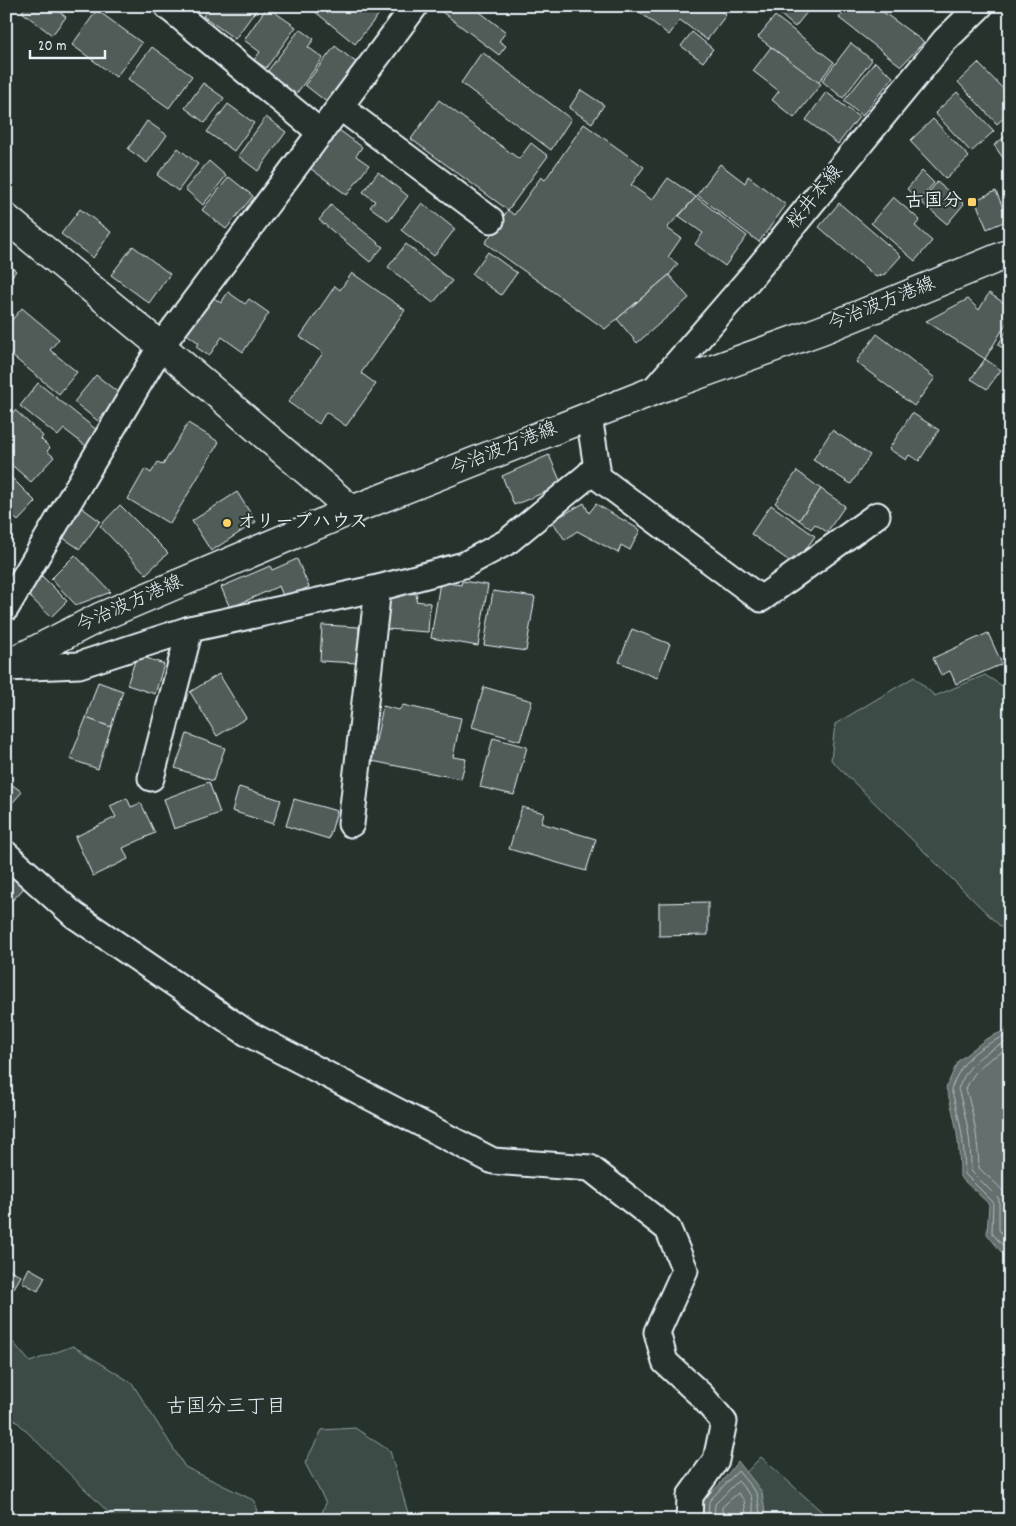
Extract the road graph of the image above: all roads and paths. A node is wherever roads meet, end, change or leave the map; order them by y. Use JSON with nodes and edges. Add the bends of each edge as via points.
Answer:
{"nodes":[{"id":1,"x":167,"y":6,"type":"edge"},
{"id":2,"x":415,"y":6,"type":"edge"},
{"id":3,"x":980,"y":6,"type":"edge"},
{"id":4,"x":340,"y":107,"type":"junction"},
{"id":5,"x":321,"y":133,"type":"junction"},
{"id":6,"x":6,"y":218,"type":"edge"},
{"id":7,"x":491,"y":220,"type":"dead end"},
{"id":8,"x":1010,"y":253,"type":"edge"},
{"id":9,"x":161,"y":346,"type":"junction"},
{"id":10,"x":653,"y":391,"type":"junction"},
{"id":11,"x":589,"y":416,"type":"junction"},
{"id":12,"x":591,"y":472,"type":"junction"},
{"id":13,"x":352,"y":510,"type":"junction"},
{"id":14,"x":877,"y":514,"type":"dead end"},
{"id":15,"x":378,"y":588,"type":"junction"},
{"id":16,"x":6,"y":608,"type":"edge"},
{"id":17,"x":190,"y":629,"type":"junction"},
{"id":18,"x":6,"y":667,"type":"edge"},
{"id":19,"x":151,"y":778,"type":"dead end"},
{"id":20,"x":351,"y":824,"type":"dead end"},
{"id":21,"x":6,"y":854,"type":"edge"},
{"id":22,"x":689,"y":1520,"type":"edge"}],
"edges":[{"from":1,"to":5,"type":"street"},
{"from":2,"to":4,"type":"street"},
{"from":3,"to":10,"type":"street","name":"桜井本線","via":[[945,40]]},
{"from":4,"to":5,"type":"street"},
{"from":4,"to":7,"type":"street"},
{"from":5,"to":9,"type":"street"},
{"from":6,"to":9,"type":"main road"},
{"from":8,"to":10,"type":"main road","name":"今治波方港線","via":[[822,330]]},
{"from":9,"to":13,"type":"main road"},
{"from":9,"to":16,"type":"street"},
{"from":10,"to":11,"type":"main road","name":"今治波方港線"},
{"from":11,"to":12,"type":"street","via":[[597,468]]},
{"from":11,"to":13,"type":"main road","name":"今治波方港線"},
{"from":12,"to":14,"type":"street","via":[[761,599]]},
{"from":12,"to":15,"type":"street","via":[[507,542],[464,565]]},
{"from":13,"to":18,"type":"main road","name":"今治波方港線","via":[[100,617]]},
{"from":15,"to":17,"type":"street"},
{"from":15,"to":20,"type":"street"},
{"from":17,"to":18,"type":"street","via":[[79,666]]},
{"from":17,"to":19,"type":"street"},
{"from":21,"to":22,"type":"street","via":[[74,915],[247,1033],[493,1161],[590,1168],[668,1229],[685,1270],[657,1332],[665,1362],[701,1395],[724,1422],[716,1460],[690,1496]]}]}
